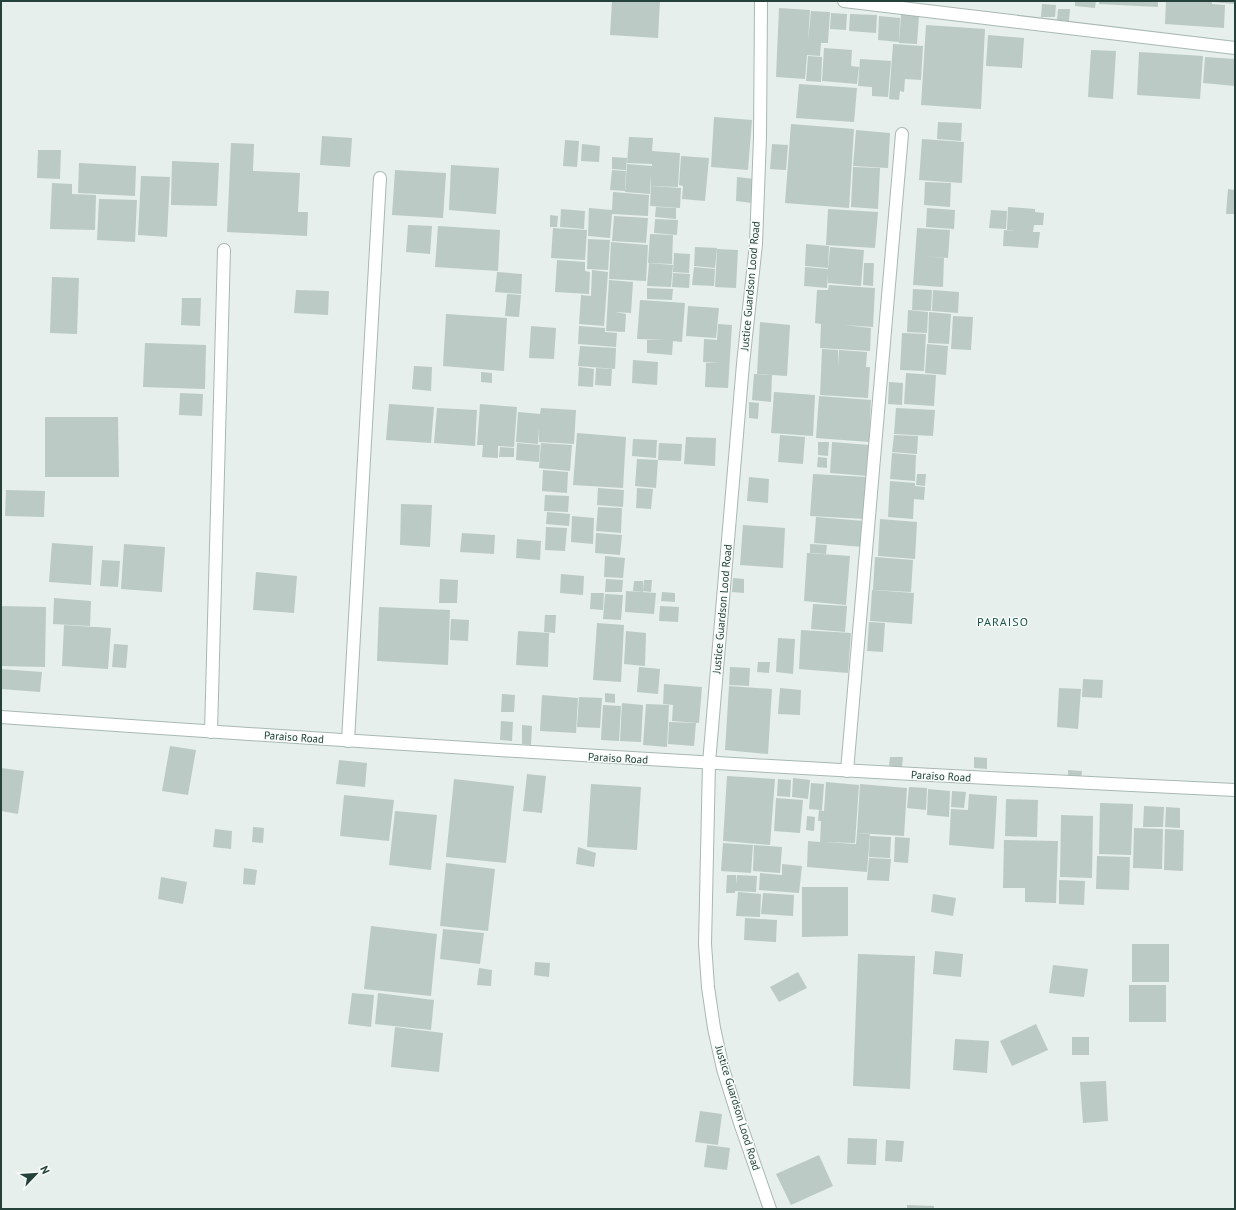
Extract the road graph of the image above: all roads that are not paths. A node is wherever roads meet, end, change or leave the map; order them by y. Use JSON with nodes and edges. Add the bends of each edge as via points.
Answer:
{"nodes":[{"id":1,"x":760,"y":1,"type":"edge"},
{"id":2,"x":844,"y":1,"type":"edge"},
{"id":3,"x":1235,"y":48,"type":"edge"},
{"id":4,"x":902,"y":134,"type":"dead end"},
{"id":5,"x":380,"y":178,"type":"dead end"},
{"id":6,"x":224,"y":250,"type":"dead end"},
{"id":7,"x":1,"y":717,"type":"edge"},
{"id":8,"x":210,"y":732,"type":"junction"},
{"id":9,"x":348,"y":741,"type":"junction"},
{"id":10,"x":709,"y":763,"type":"junction"},
{"id":11,"x":847,"y":771,"type":"junction"},
{"id":12,"x":1235,"y":790,"type":"edge"},
{"id":13,"x":770,"y":1209,"type":"edge"}],
"edges":[{"from":1,"to":10,"type":"street","name":"Justice Guardson Lood Road","via":[[760,137],[756,244],[743,364]]},
{"from":2,"to":3,"type":"street"},
{"from":4,"to":11,"type":"street"},
{"from":5,"to":9,"type":"street"},
{"from":6,"to":8,"type":"street"},
{"from":7,"to":8,"type":"street","name":"Paraiso Road"},
{"from":8,"to":9,"type":"street","name":"Paraiso Road"},
{"from":9,"to":10,"type":"street","name":"Paraiso Road"},
{"from":10,"to":11,"type":"street","name":"Paraiso Road"},
{"from":10,"to":13,"type":"street","name":"Justice Guardson Lood Road","via":[[705,944],[708,987],[723,1069]]},
{"from":11,"to":12,"type":"street","name":"Paraiso Road"}]}
